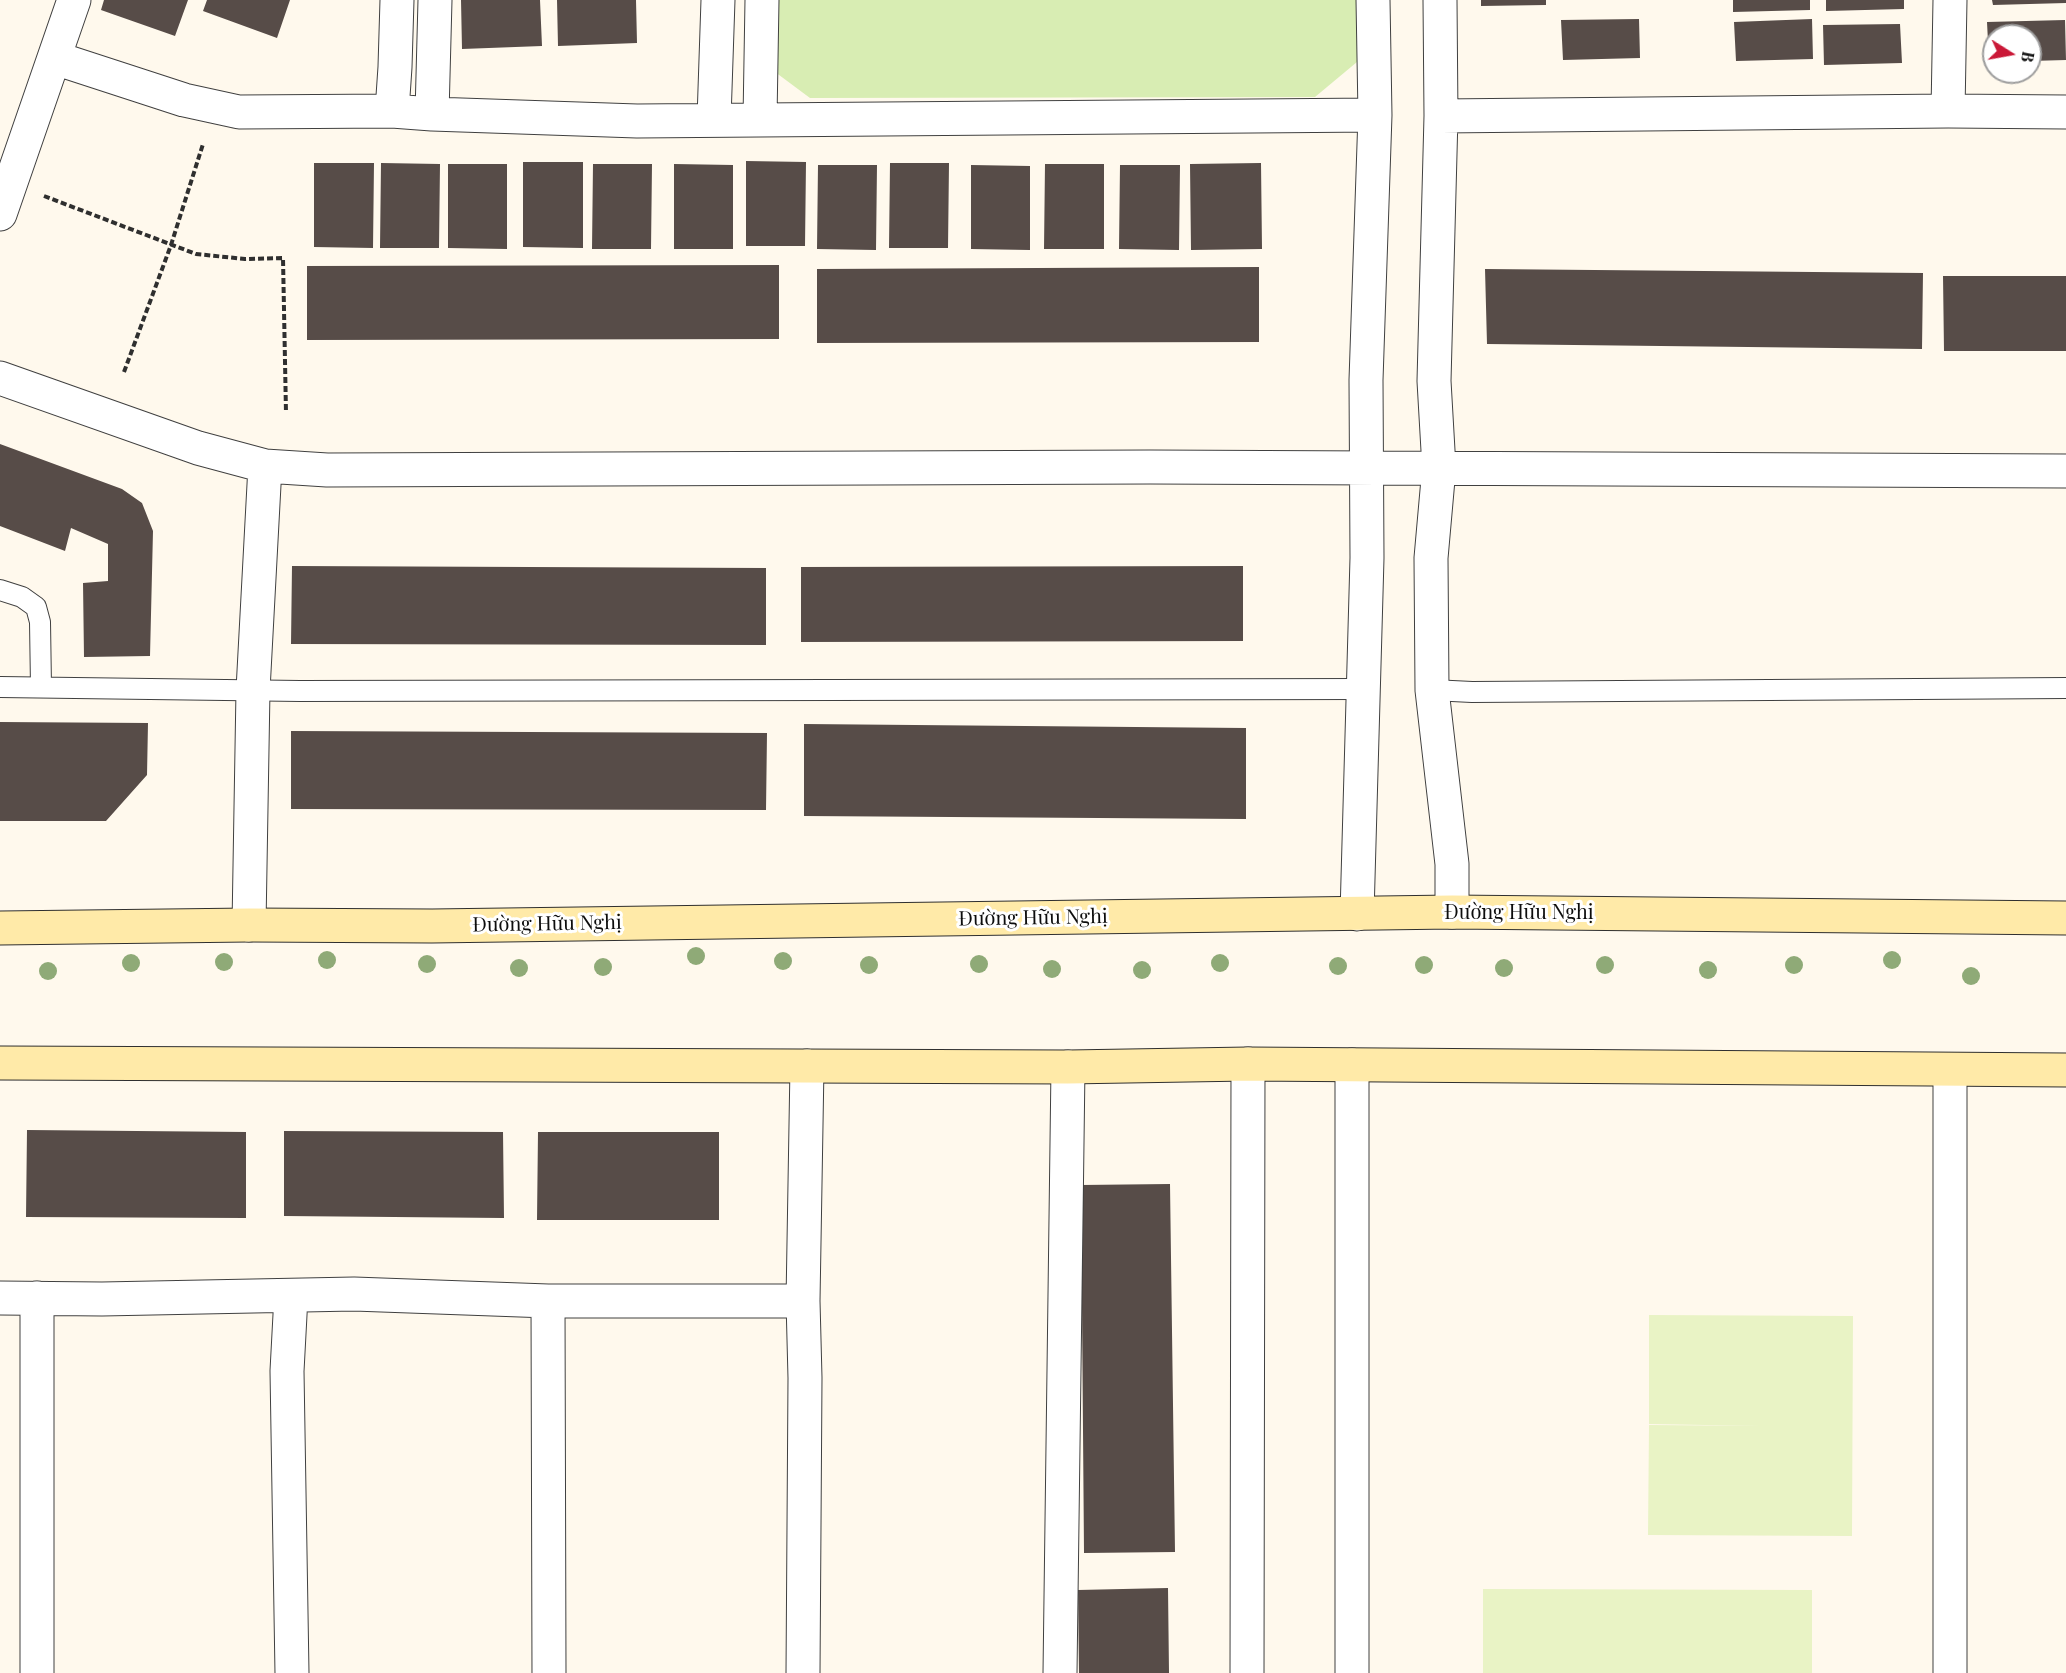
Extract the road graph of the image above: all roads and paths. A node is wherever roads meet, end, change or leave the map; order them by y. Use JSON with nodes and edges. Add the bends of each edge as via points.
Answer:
{"nodes":[{"id":1,"x":74,"y":0,"type":"edge"},
{"id":2,"x":397,"y":0,"type":"edge"},
{"id":3,"x":435,"y":0,"type":"edge"},
{"id":4,"x":718,"y":0,"type":"edge"},
{"id":5,"x":762,"y":0,"type":"edge"},
{"id":6,"x":1373,"y":0,"type":"edge"},
{"id":7,"x":1440,"y":0,"type":"edge"},
{"id":8,"x":1950,"y":0,"type":"edge"},
{"id":9,"x":55,"y":58,"type":"junction"},
{"id":10,"x":392,"y":111,"type":"junction"},
{"id":11,"x":1948,"y":111,"type":"junction"},
{"id":12,"x":2066,"y":112,"type":"edge"},
{"id":13,"x":432,"y":114,"type":"junction"},
{"id":14,"x":1375,"y":115,"type":"junction"},
{"id":15,"x":1441,"y":116,"type":"junction"},
{"id":16,"x":714,"y":119,"type":"junction"},
{"id":17,"x":760,"y":119,"type":"junction"},
{"id":18,"x":203,"y":144,"type":"dead end"},
{"id":19,"x":12,"y":193,"type":"edge"},
{"id":20,"x":171,"y":245,"type":"junction"},
{"id":21,"x":124,"y":372,"type":"dead end"},
{"id":22,"x":0,"y":378,"type":"edge"},
{"id":23,"x":286,"y":413,"type":"dead end"},
{"id":24,"x":265,"y":466,"type":"junction"},
{"id":25,"x":1368,"y":468,"type":"junction"},
{"id":26,"x":1439,"y":468,"type":"junction"},
{"id":27,"x":2066,"y":471,"type":"edge"},
{"id":28,"x":0,"y":590,"type":"edge"},
{"id":29,"x":0,"y":687,"type":"edge"},
{"id":30,"x":40,"y":687,"type":"junction"},
{"id":31,"x":2066,"y":688,"type":"edge"},
{"id":32,"x":1364,"y":689,"type":"junction"},
{"id":33,"x":253,"y":690,"type":"junction"},
{"id":34,"x":1432,"y":690,"type":"junction"},
{"id":35,"x":1452,"y":912,"type":"junction"},
{"id":36,"x":1357,"y":914,"type":"junction"},
{"id":37,"x":2066,"y":918,"type":"edge"},
{"id":38,"x":249,"y":925,"type":"junction"},
{"id":39,"x":0,"y":928,"type":"edge"},
{"id":40,"x":0,"y":1063,"type":"edge"},
{"id":41,"x":1248,"y":1064,"type":"junction"},
{"id":42,"x":1352,"y":1065,"type":"junction"},
{"id":43,"x":807,"y":1066,"type":"junction"},
{"id":44,"x":1068,"y":1067,"type":"junction"},
{"id":45,"x":1950,"y":1070,"type":"junction"},
{"id":46,"x":2066,"y":1070,"type":"edge"},
{"id":47,"x":291,"y":1296,"type":"junction"},
{"id":48,"x":0,"y":1298,"type":"edge"},
{"id":49,"x":37,"y":1298,"type":"junction"},
{"id":50,"x":548,"y":1301,"type":"junction"},
{"id":51,"x":803,"y":1301,"type":"junction"},
{"id":52,"x":37,"y":1673,"type":"edge"},
{"id":53,"x":292,"y":1673,"type":"edge"},
{"id":54,"x":549,"y":1673,"type":"edge"},
{"id":55,"x":802,"y":1673,"type":"edge"},
{"id":56,"x":1060,"y":1673,"type":"edge"},
{"id":57,"x":1246,"y":1673,"type":"edge"},
{"id":58,"x":1352,"y":1673,"type":"edge"},
{"id":59,"x":1950,"y":1673,"type":"edge"}],
"edges":[{"from":1,"to":9,"type":"street"},
{"from":2,"to":10,"type":"street"},
{"from":3,"to":13,"type":"street"},
{"from":4,"to":16,"type":"street"},
{"from":5,"to":17,"type":"street"},
{"from":6,"to":14,"type":"street"},
{"from":7,"to":15,"type":"street"},
{"from":8,"to":11,"type":"street"},
{"from":9,"to":10,"type":"street","via":[[184,100],[239,112]]},
{"from":9,"to":19,"type":"street"},
{"from":10,"to":13,"type":"street"},
{"from":11,"to":12,"type":"street"},
{"from":11,"to":15,"type":"street"},
{"from":13,"to":16,"type":"street","via":[[637,121]]},
{"from":14,"to":17,"type":"street"},
{"from":14,"to":25,"type":"street","via":[[1366,380]]},
{"from":15,"to":26,"type":"street","via":[[1434,381]]},
{"from":16,"to":17,"type":"street"},
{"from":18,"to":20,"type":"path"},
{"from":19,"to":20,"type":"path"},
{"from":20,"to":21,"type":"path"},
{"from":20,"to":23,"type":"path","via":[[196,254],[283,258]]},
{"from":22,"to":24,"type":"street","via":[[198,448]]},
{"from":24,"to":25,"type":"street","via":[[327,470]]},
{"from":24,"to":33,"type":"street"},
{"from":25,"to":26,"type":"street"},
{"from":25,"to":32,"type":"street"},
{"from":26,"to":27,"type":"street"},
{"from":26,"to":34,"type":"street","via":[[1431,558]]},
{"from":28,"to":30,"type":"lane","via":[[22,597],[36,607],[40,622]]},
{"from":29,"to":30,"type":"lane"},
{"from":30,"to":33,"type":"lane"},
{"from":31,"to":34,"type":"lane"},
{"from":32,"to":33,"type":"lane"},
{"from":32,"to":36,"type":"street"},
{"from":33,"to":38,"type":"street"},
{"from":34,"to":35,"type":"street","via":[[1452,864]]},
{"from":35,"to":36,"type":"main road","name":"Đường Hữu Nghị"},
{"from":35,"to":37,"type":"main road","name":"Đường Hữu Nghị"},
{"from":36,"to":38,"type":"main road","name":"Đường Hữu Nghị"},
{"from":38,"to":39,"type":"main road","name":"Đường Hữu Nghị"},
{"from":40,"to":43,"type":"main road"},
{"from":41,"to":42,"type":"main road"},
{"from":41,"to":44,"type":"main road"},
{"from":41,"to":57,"type":"street"},
{"from":42,"to":45,"type":"main road"},
{"from":42,"to":58,"type":"street"},
{"from":43,"to":44,"type":"main road"},
{"from":43,"to":51,"type":"street"},
{"from":44,"to":56,"type":"street"},
{"from":45,"to":46,"type":"main road"},
{"from":45,"to":59,"type":"street"},
{"from":47,"to":49,"type":"street"},
{"from":47,"to":50,"type":"street","via":[[354,1294]]},
{"from":47,"to":53,"type":"street","via":[[287,1371]]},
{"from":48,"to":49,"type":"street"},
{"from":49,"to":52,"type":"street"},
{"from":50,"to":51,"type":"street"},
{"from":50,"to":54,"type":"street"},
{"from":51,"to":55,"type":"street"}]}
